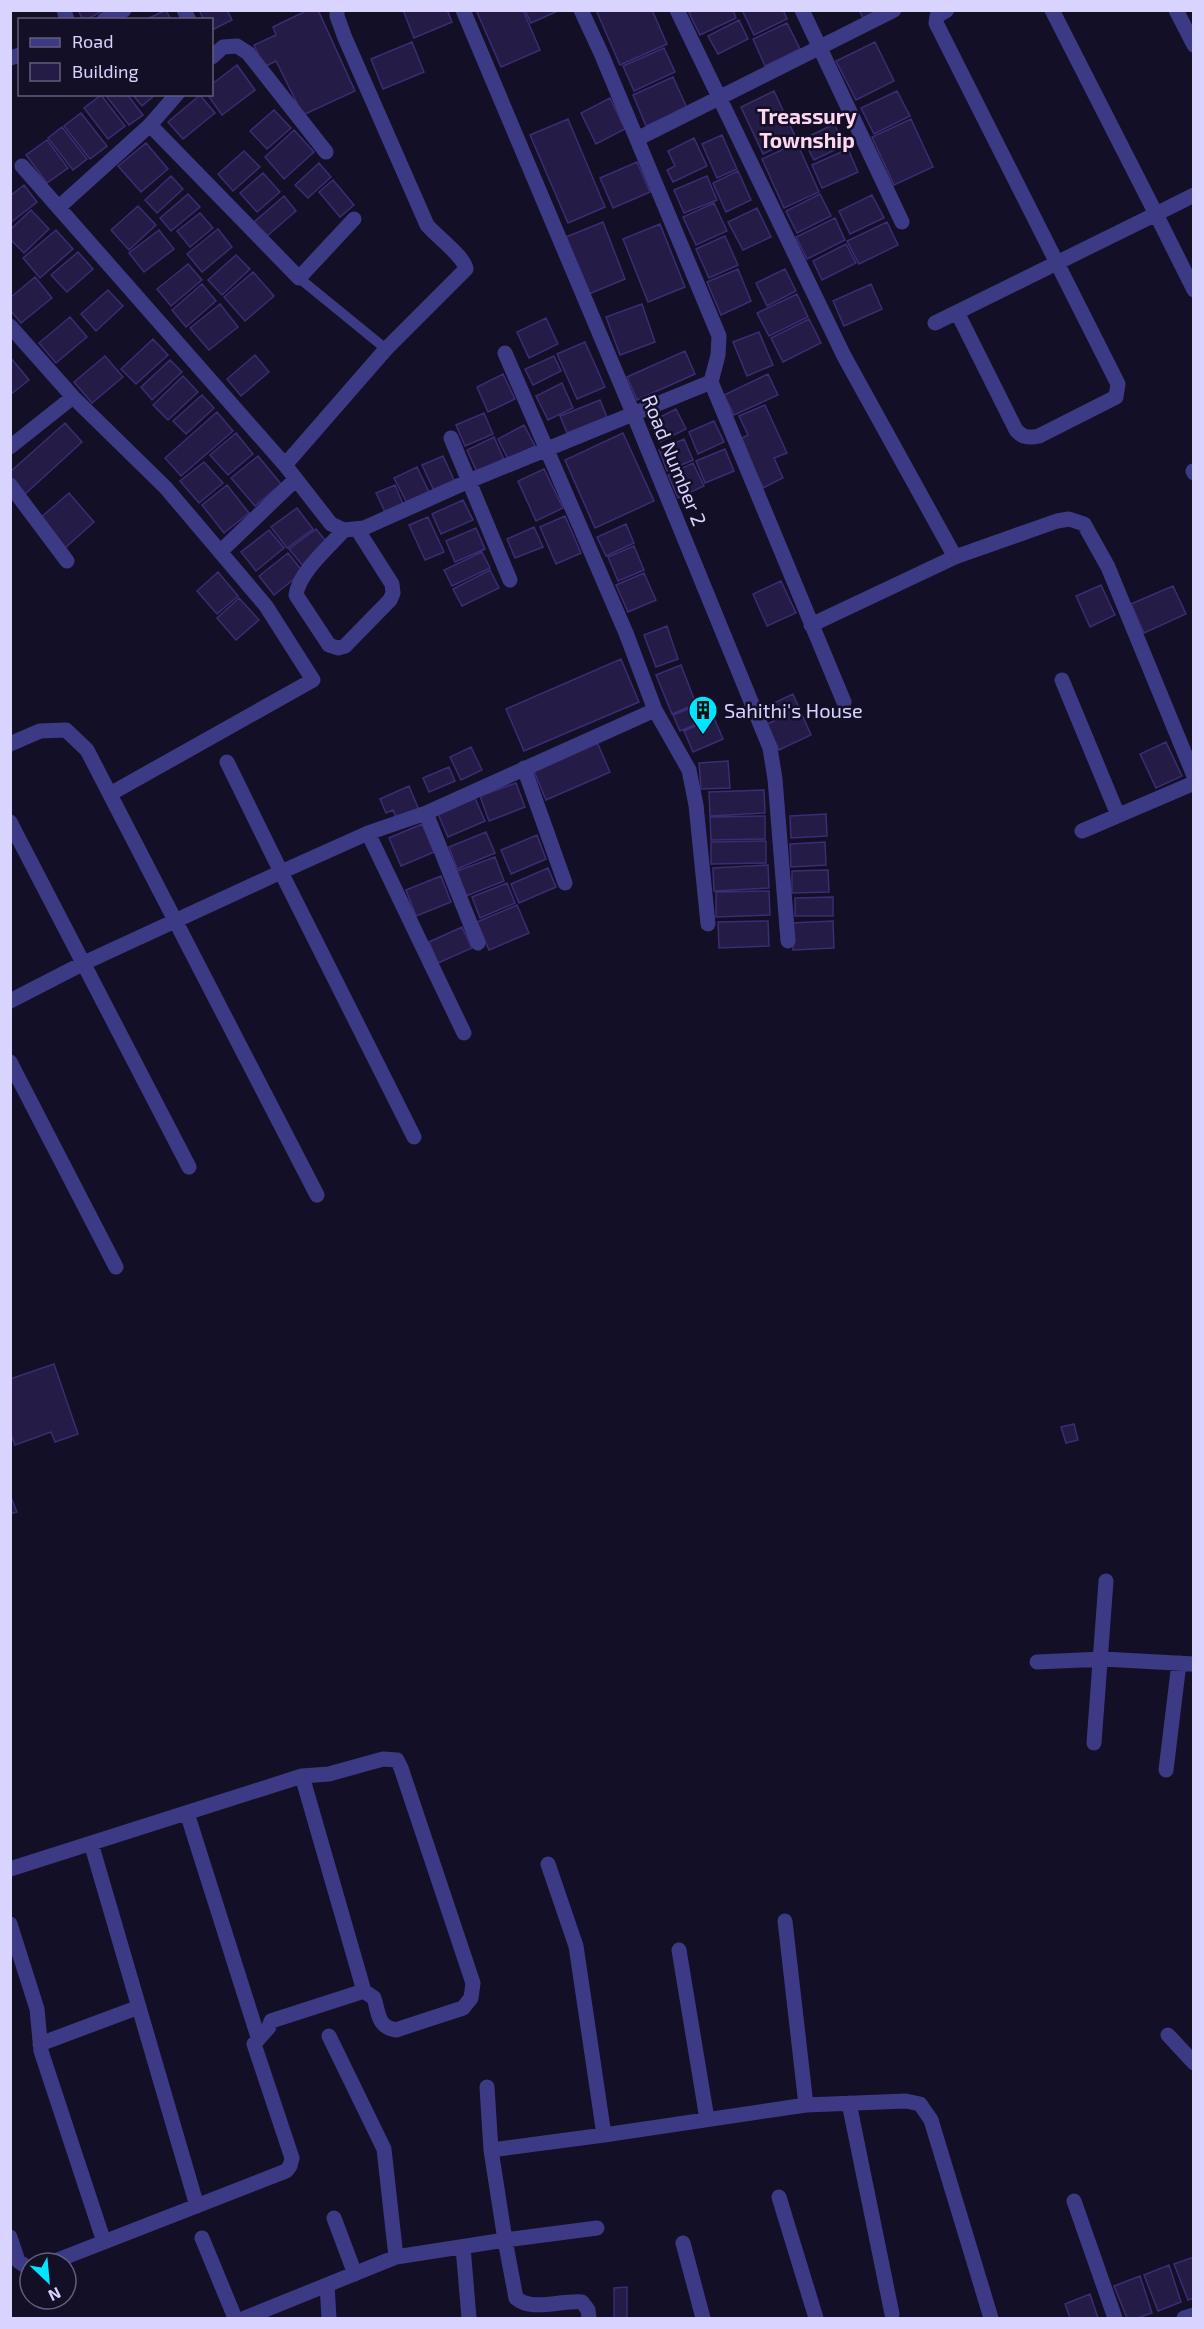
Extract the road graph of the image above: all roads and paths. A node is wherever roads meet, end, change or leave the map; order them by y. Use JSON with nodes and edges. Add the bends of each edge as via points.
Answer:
{"nodes":[{"id":1,"x":124,"y":10,"type":"edge"},
{"id":2,"x":337,"y":10,"type":"edge"},
{"id":3,"x":463,"y":10,"type":"edge"},
{"id":4,"x":581,"y":10,"type":"edge"},
{"id":5,"x":677,"y":10,"type":"edge"},
{"id":6,"x":802,"y":10,"type":"edge"},
{"id":7,"x":894,"y":10,"type":"edge"},
{"id":8,"x":947,"y":10,"type":"edge"},
{"id":9,"x":1052,"y":10,"type":"edge"},
{"id":10,"x":1176,"y":10,"type":"edge"},
{"id":11,"x":108,"y":18,"type":"edge"},
{"id":12,"x":1194,"y":45,"type":"edge"},
{"id":13,"x":820,"y":48,"type":"junction"},
{"id":14,"x":213,"y":56,"type":"edge"},
{"id":15,"x":175,"y":96,"type":"edge"},
{"id":16,"x":719,"y":98,"type":"junction"},
{"id":17,"x":150,"y":125,"type":"junction"},
{"id":18,"x":637,"y":139,"type":"junction"},
{"id":19,"x":326,"y":152,"type":"dead end"},
{"id":20,"x":22,"y":166,"type":"dead end"},
{"id":21,"x":1194,"y":195,"type":"edge"},
{"id":22,"x":59,"y":207,"type":"junction"},
{"id":23,"x":1156,"y":214,"type":"junction"},
{"id":24,"x":354,"y":219,"type":"dead end"},
{"id":25,"x":902,"y":222,"type":"dead end"},
{"id":26,"x":1056,"y":263,"type":"junction"},
{"id":27,"x":299,"y":278,"type":"junction"},
{"id":28,"x":1194,"y":290,"type":"edge"},
{"id":29,"x":957,"y":312,"type":"junction"},
{"id":30,"x":935,"y":323,"type":"dead end"},
{"id":31,"x":10,"y":326,"type":"edge"},
{"id":32,"x":386,"y":349,"type":"junction"},
{"id":33,"x":505,"y":353,"type":"dead end"},
{"id":34,"x":711,"y":382,"type":"junction"},
{"id":35,"x":73,"y":397,"type":"junction"},
{"id":36,"x":633,"y":414,"type":"junction"},
{"id":37,"x":451,"y":438,"type":"dead end"},
{"id":38,"x":10,"y":447,"type":"edge"},
{"id":39,"x":548,"y":448,"type":"junction"},
{"id":40,"x":285,"y":465,"type":"junction"},
{"id":41,"x":296,"y":479,"type":"junction"},
{"id":42,"x":469,"y":481,"type":"junction"},
{"id":43,"x":10,"y":485,"type":"edge"},
{"id":44,"x":351,"y":529,"type":"junction"},
{"id":45,"x":220,"y":552,"type":"junction"},
{"id":46,"x":955,"y":557,"type":"junction"},
{"id":47,"x":67,"y":561,"type":"dead end"},
{"id":48,"x":510,"y":580,"type":"dead end"},
{"id":49,"x":811,"y":625,"type":"junction"},
{"id":50,"x":1062,"y":680,"type":"dead end"},
{"id":51,"x":844,"y":702,"type":"dead end"},
{"id":52,"x":655,"y":710,"type":"junction"},
{"id":53,"x":10,"y":744,"type":"edge"},
{"id":54,"x":227,"y":762,"type":"dead end"},
{"id":55,"x":524,"y":768,"type":"junction"},
{"id":56,"x":1194,"y":776,"type":"edge"},
{"id":57,"x":1194,"y":783,"type":"edge"},
{"id":58,"x":110,"y":794,"type":"junction"},
{"id":59,"x":426,"y":813,"type":"junction"},
{"id":60,"x":1118,"y":815,"type":"junction"},
{"id":61,"x":10,"y":822,"type":"edge"},
{"id":62,"x":1082,"y":831,"type":"dead end"},
{"id":63,"x":368,"y":833,"type":"junction"},
{"id":64,"x":281,"y":872,"type":"junction"},
{"id":65,"x":565,"y":883,"type":"dead end"},
{"id":66,"x":175,"y":919,"type":"junction"},
{"id":67,"x":708,"y":924,"type":"dead end"},
{"id":68,"x":788,"y":941,"type":"dead end"},
{"id":69,"x":478,"y":943,"type":"dead end"},
{"id":70,"x":84,"y":963,"type":"junction"},
{"id":71,"x":10,"y":1001,"type":"edge"},
{"id":72,"x":464,"y":1033,"type":"dead end"},
{"id":73,"x":10,"y":1062,"type":"edge"},
{"id":74,"x":414,"y":1137,"type":"dead end"},
{"id":75,"x":189,"y":1167,"type":"dead end"},
{"id":76,"x":317,"y":1195,"type":"dead end"},
{"id":77,"x":116,"y":1267,"type":"dead end"},
{"id":78,"x":1106,"y":1581,"type":"dead end"},
{"id":79,"x":1099,"y":1660,"type":"junction"},
{"id":80,"x":1036,"y":1662,"type":"dead end"},
{"id":81,"x":1186,"y":1663,"type":"edge"},
{"id":82,"x":1094,"y":1743,"type":"dead end"},
{"id":83,"x":1166,"y":1770,"type":"dead end"},
{"id":84,"x":302,"y":1776,"type":"junction"},
{"id":85,"x":187,"y":1813,"type":"junction"},
{"id":86,"x":91,"y":1843,"type":"junction"},
{"id":87,"x":548,"y":1864,"type":"dead end"},
{"id":88,"x":10,"y":1869,"type":"edge"},
{"id":89,"x":784,"y":1921,"type":"dead end"},
{"id":90,"x":10,"y":1924,"type":"edge"},
{"id":91,"x":679,"y":1950,"type":"dead end"},
{"id":92,"x":364,"y":1991,"type":"junction"},
{"id":93,"x":139,"y":2007,"type":"junction"},
{"id":94,"x":1168,"y":2035,"type":"dead end"},
{"id":95,"x":329,"y":2036,"type":"dead end"},
{"id":96,"x":258,"y":2037,"type":"junction"},
{"id":97,"x":40,"y":2044,"type":"junction"},
{"id":98,"x":1194,"y":2063,"type":"edge"},
{"id":99,"x":487,"y":2087,"type":"dead end"},
{"id":100,"x":849,"y":2103,"type":"junction"},
{"id":101,"x":806,"y":2105,"type":"junction"},
{"id":102,"x":706,"y":2119,"type":"junction"},
{"id":103,"x":604,"y":2135,"type":"junction"},
{"id":104,"x":491,"y":2150,"type":"junction"},
{"id":105,"x":779,"y":2197,"type":"dead end"},
{"id":106,"x":1074,"y":2200,"type":"dead end"},
{"id":107,"x":197,"y":2206,"type":"junction"},
{"id":108,"x":333,"y":2218,"type":"dead end"},
{"id":109,"x":597,"y":2228,"type":"dead end"},
{"id":110,"x":10,"y":2237,"type":"edge"},
{"id":111,"x":202,"y":2238,"type":"dead end"},
{"id":112,"x":505,"y":2240,"type":"junction"},
{"id":113,"x":104,"y":2242,"type":"junction"},
{"id":114,"x":683,"y":2243,"type":"dead end"},
{"id":115,"x":463,"y":2247,"type":"junction"},
{"id":116,"x":78,"y":2252,"type":"edge"},
{"id":117,"x":396,"y":2257,"type":"junction"},
{"id":118,"x":18,"y":2261,"type":"edge"},
{"id":119,"x":355,"y":2274,"type":"junction"},
{"id":120,"x":327,"y":2285,"type":"junction"},
{"id":121,"x":892,"y":2314,"type":"dead end"},
{"id":122,"x":1194,"y":2315,"type":"edge"},
{"id":123,"x":235,"y":2319,"type":"edge"},
{"id":124,"x":245,"y":2319,"type":"edge"},
{"id":125,"x":329,"y":2319,"type":"edge"},
{"id":126,"x":469,"y":2319,"type":"edge"},
{"id":127,"x":589,"y":2319,"type":"edge"},
{"id":128,"x":703,"y":2319,"type":"edge"},
{"id":129,"x":816,"y":2319,"type":"edge"},
{"id":130,"x":992,"y":2319,"type":"edge"},
{"id":131,"x":1115,"y":2319,"type":"edge"},
{"id":132,"x":1184,"y":2319,"type":"edge"}],
"edges":[{"from":1,"to":11,"type":"street"},
{"from":2,"to":32,"type":"street","via":[[345,38],[428,225],[461,257],[466,269]]},
{"from":3,"to":36,"type":"street","name":"Road Number 2"},
{"from":4,"to":18,"type":"street"},
{"from":5,"to":16,"type":"street"},
{"from":6,"to":13,"type":"street"},
{"from":7,"to":13,"type":"street"},
{"from":8,"to":26,"type":"street","via":[[937,16],[936,23]]},
{"from":9,"to":23,"type":"street"},
{"from":10,"to":12,"type":"street"},
{"from":13,"to":16,"type":"street"},
{"from":13,"to":25,"type":"street"},
{"from":14,"to":19,"type":"street","via":[[223,47],[237,46],[248,53]]},
{"from":15,"to":17,"type":"street"},
{"from":16,"to":18,"type":"street"},
{"from":16,"to":46,"type":"street","via":[[844,356]]},
{"from":17,"to":22,"type":"street"},
{"from":17,"to":27,"type":"street"},
{"from":18,"to":34,"type":"street","via":[[719,336]]},
{"from":20,"to":22,"type":"street"},
{"from":21,"to":23,"type":"street"},
{"from":22,"to":40,"type":"street"},
{"from":23,"to":26,"type":"street"},
{"from":23,"to":28,"type":"street"},
{"from":24,"to":27,"type":"street"},
{"from":26,"to":29,"type":"street"},
{"from":26,"to":29,"type":"street","via":[[1119,388],[1116,398],[1039,436],[1021,436]]},
{"from":27,"to":32,"type":"lane"},
{"from":29,"to":30,"type":"street"},
{"from":31,"to":35,"type":"street"},
{"from":32,"to":40,"type":"street"},
{"from":33,"to":39,"type":"street"},
{"from":34,"to":36,"type":"street"},
{"from":34,"to":49,"type":"street"},
{"from":35,"to":38,"type":"street"},
{"from":35,"to":45,"type":"street","via":[[166,488]]},
{"from":36,"to":39,"type":"street"},
{"from":36,"to":68,"type":"street","name":"Road Number 2","via":[[770,748]]},
{"from":37,"to":42,"type":"street"},
{"from":39,"to":42,"type":"street"},
{"from":39,"to":52,"type":"street"},
{"from":40,"to":41,"type":"street"},
{"from":41,"to":44,"type":"street","via":[[331,524]]},
{"from":41,"to":45,"type":"street"},
{"from":42,"to":44,"type":"street","via":[[364,528]]},
{"from":42,"to":48,"type":"street"},
{"from":43,"to":47,"type":"street"},
{"from":44,"to":44,"type":"street","via":[[392,584],[393,593],[345,646],[338,648],[329,645],[296,595],[303,576]]},
{"from":45,"to":58,"type":"street","via":[[266,606],[313,680]]},
{"from":46,"to":49,"type":"street"},
{"from":46,"to":56,"type":"street","via":[[1057,521],[1070,519],[1084,524],[1108,567]]},
{"from":49,"to":51,"type":"street"},
{"from":50,"to":60,"type":"street"},
{"from":52,"to":55,"type":"street"},
{"from":52,"to":67,"type":"street","via":[[689,770]]},
{"from":53,"to":58,"type":"street","via":[[40,731],[66,730],[87,750]]},
{"from":54,"to":64,"type":"street"},
{"from":55,"to":59,"type":"street"},
{"from":55,"to":65,"type":"street"},
{"from":57,"to":60,"type":"street"},
{"from":58,"to":66,"type":"street"},
{"from":59,"to":63,"type":"street"},
{"from":59,"to":69,"type":"street"},
{"from":60,"to":62,"type":"street"},
{"from":61,"to":70,"type":"street"},
{"from":63,"to":64,"type":"street"},
{"from":63,"to":72,"type":"street"},
{"from":64,"to":66,"type":"street"},
{"from":64,"to":74,"type":"street"},
{"from":66,"to":70,"type":"street"},
{"from":66,"to":76,"type":"street"},
{"from":70,"to":71,"type":"street"},
{"from":70,"to":75,"type":"street"},
{"from":73,"to":77,"type":"street"},
{"from":78,"to":79,"type":"street"},
{"from":79,"to":80,"type":"street"},
{"from":79,"to":81,"type":"street"},
{"from":79,"to":82,"type":"street"},
{"from":81,"to":83,"type":"street"},
{"from":84,"to":85,"type":"street"},
{"from":84,"to":92,"type":"street"},
{"from":84,"to":92,"type":"street","via":[[330,1774],[383,1759],[397,1760],[473,1983],[471,1998],[463,2008],[396,2030],[382,2024],[374,1998]]},
{"from":85,"to":86,"type":"street"},
{"from":85,"to":96,"type":"street"},
{"from":86,"to":88,"type":"street"},
{"from":86,"to":93,"type":"street"},
{"from":87,"to":103,"type":"street","via":[[576,1946]]},
{"from":89,"to":101,"type":"street"},
{"from":90,"to":97,"type":"street","via":[[37,2009]]},
{"from":91,"to":102,"type":"street"},
{"from":92,"to":96,"type":"street","via":[[271,2021]]},
{"from":93,"to":97,"type":"street"},
{"from":93,"to":107,"type":"street"},
{"from":94,"to":98,"type":"street"},
{"from":95,"to":117,"type":"street","via":[[384,2149]]},
{"from":96,"to":107,"type":"street","via":[[255,2052],[291,2158],[290,2166],[286,2171]]},
{"from":97,"to":113,"type":"street"},
{"from":99,"to":104,"type":"street"},
{"from":100,"to":101,"type":"street"},
{"from":100,"to":121,"type":"street"},
{"from":100,"to":130,"type":"street","via":[[920,2104],[931,2120]]},
{"from":101,"to":102,"type":"street"},
{"from":102,"to":103,"type":"street"},
{"from":103,"to":104,"type":"street"},
{"from":104,"to":112,"type":"street"},
{"from":105,"to":129,"type":"street"},
{"from":106,"to":131,"type":"street"},
{"from":107,"to":113,"type":"street"},
{"from":108,"to":119,"type":"street"},
{"from":109,"to":112,"type":"street"},
{"from":110,"to":118,"type":"street"},
{"from":111,"to":123,"type":"street"},
{"from":112,"to":115,"type":"street"},
{"from":112,"to":127,"type":"street","via":[[516,2298],[533,2305],[582,2302]]},
{"from":113,"to":116,"type":"street"},
{"from":114,"to":128,"type":"street"},
{"from":115,"to":117,"type":"street"},
{"from":115,"to":126,"type":"street"},
{"from":117,"to":119,"type":"street"},
{"from":119,"to":120,"type":"street"},
{"from":120,"to":124,"type":"street"},
{"from":120,"to":125,"type":"street"},
{"from":122,"to":132,"type":"street"}]}
